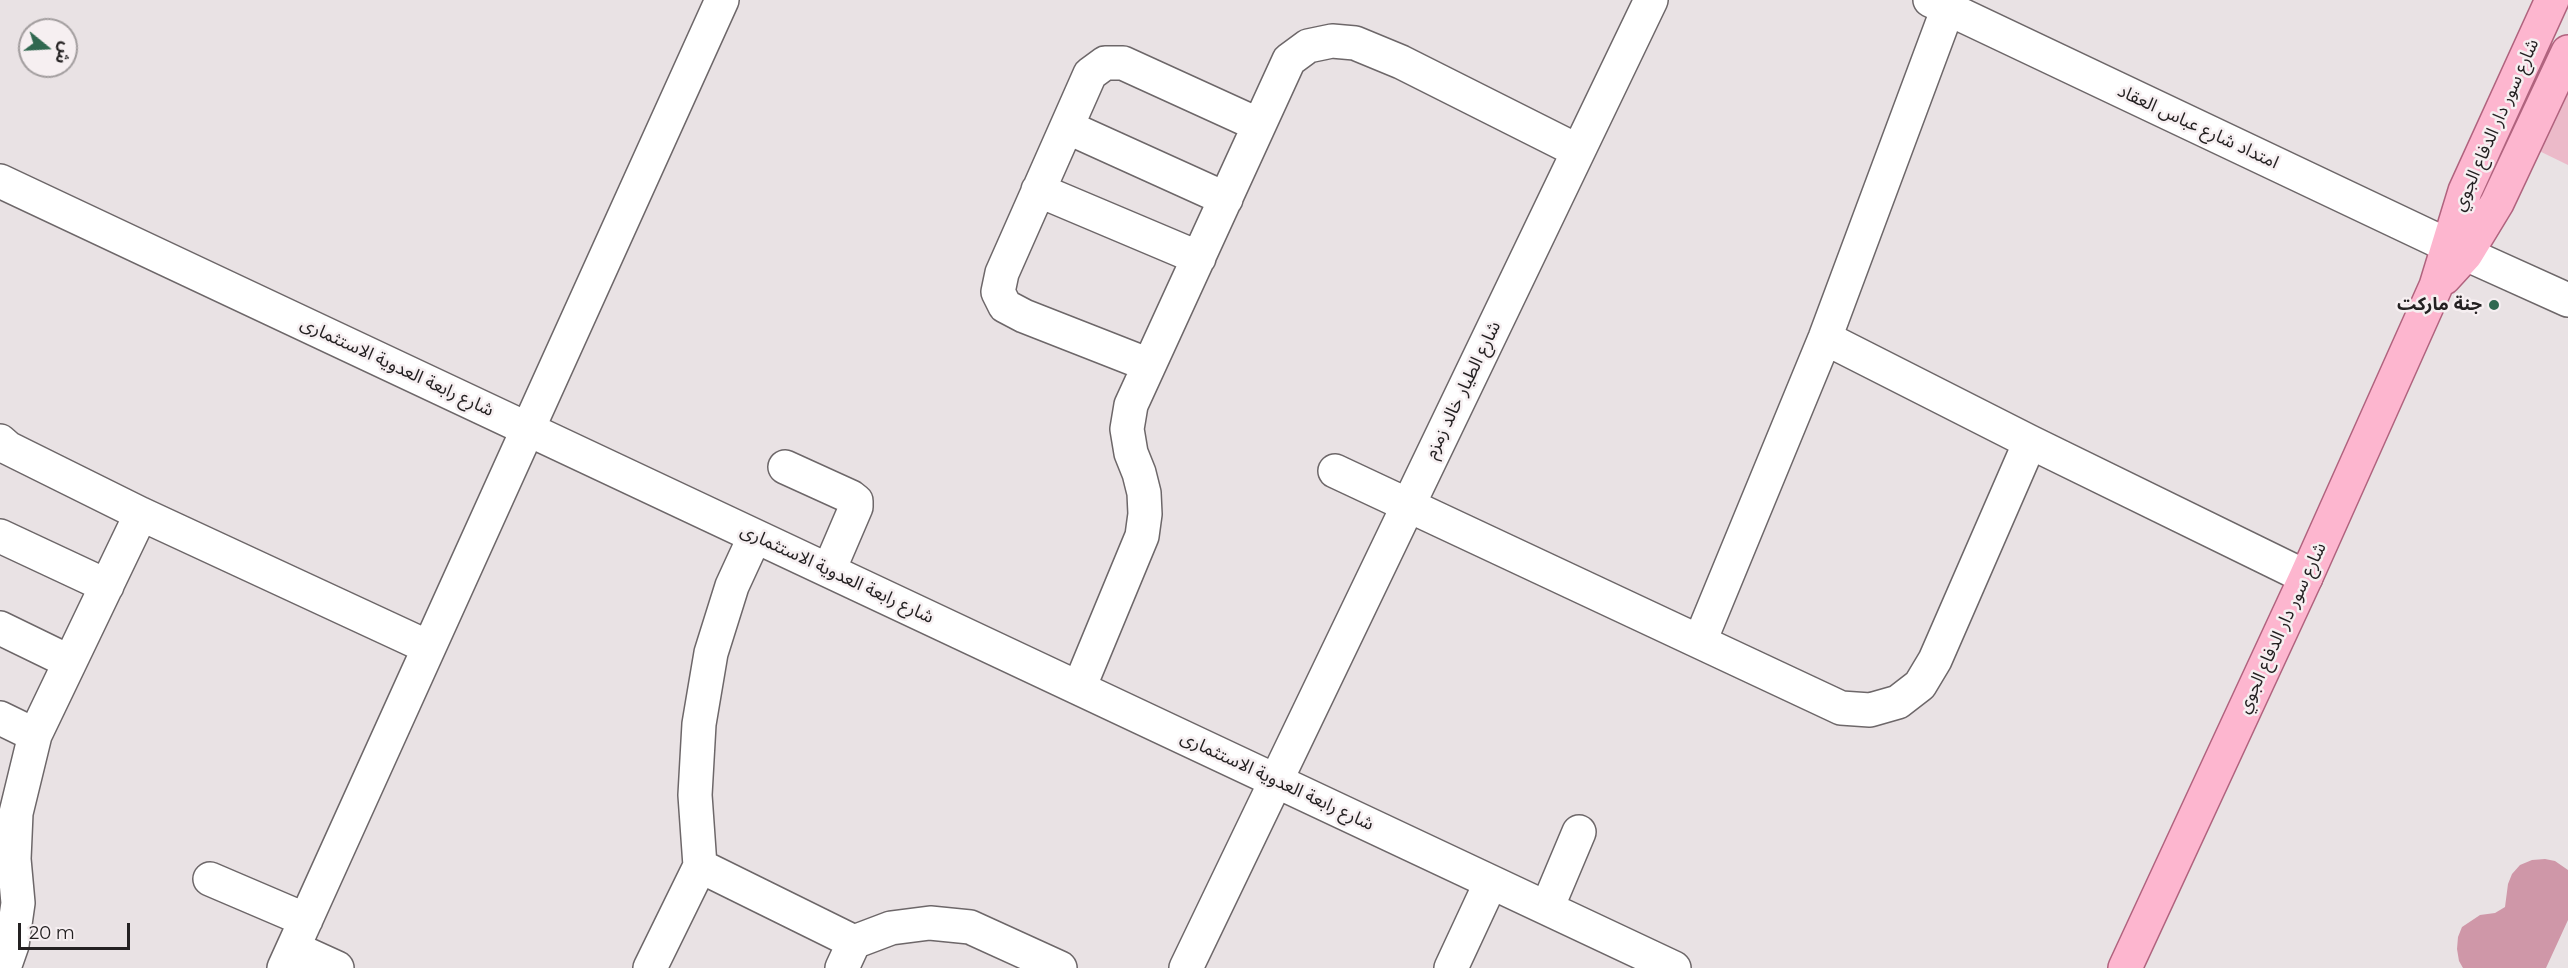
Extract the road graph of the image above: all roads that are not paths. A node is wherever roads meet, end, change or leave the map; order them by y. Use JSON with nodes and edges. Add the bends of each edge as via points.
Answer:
{"nodes":[{"id":1,"x":722,"y":0,"type":"edge"},
{"id":2,"x":1651,"y":0,"type":"edge"},
{"id":3,"x":2552,"y":0,"type":"edge"},
{"id":4,"x":1939,"y":4,"type":"edge"},
{"id":5,"x":2568,"y":52,"type":"edge"},
{"id":6,"x":1259,"y":125,"type":"junction"},
{"id":7,"x":1067,"y":127,"type":"junction"},
{"id":8,"x":1578,"y":151,"type":"junction"},
{"id":9,"x":1,"y":184,"type":"edge"},
{"id":10,"x":1038,"y":190,"type":"junction"},
{"id":11,"x":1226,"y":199,"type":"junction"},
{"id":12,"x":2456,"y":250,"type":"junction"},
{"id":13,"x":1199,"y":258,"type":"junction"},
{"id":14,"x":2568,"y":300,"type":"edge"},
{"id":15,"x":1825,"y":338,"type":"junction"},
{"id":16,"x":1149,"y":365,"type":"junction"},
{"id":17,"x":528,"y":429,"type":"junction"},
{"id":18,"x":2030,"y":442,"type":"junction"},
{"id":19,"x":2,"y":450,"type":"edge"},
{"id":20,"x":785,"y":467,"type":"dead end"},
{"id":21,"x":1335,"y":471,"type":"dead end"},
{"id":22,"x":1407,"y":505,"type":"junction"},
{"id":23,"x":141,"y":514,"type":"junction"},
{"id":24,"x":0,"y":536,"type":"edge"},
{"id":25,"x":755,"y":536,"type":"junction"},
{"id":26,"x":829,"y":570,"type":"junction"},
{"id":27,"x":2306,"y":577,"type":"junction"},
{"id":28,"x":107,"y":586,"type":"junction"},
{"id":29,"x":0,"y":628,"type":"edge"},
{"id":30,"x":1700,"y":641,"type":"junction"},
{"id":31,"x":428,"y":647,"type":"junction"},
{"id":32,"x":70,"y":662,"type":"junction"},
{"id":33,"x":1079,"y":688,"type":"junction"},
{"id":34,"x":0,"y":718,"type":"edge"},
{"id":35,"x":35,"y":735,"type":"junction"},
{"id":36,"x":1275,"y":780,"type":"junction"},
{"id":37,"x":1579,"y":832,"type":"dead end"},
{"id":38,"x":700,"y":866,"type":"junction"},
{"id":39,"x":210,"y":879,"type":"dead end"},
{"id":40,"x":1491,"y":882,"type":"junction"},
{"id":41,"x":1547,"y":908,"type":"junction"},
{"id":42,"x":294,"y":945,"type":"edge"},
{"id":43,"x":848,"y":955,"type":"edge"},
{"id":44,"x":4,"y":968,"type":"edge"},
{"id":45,"x":337,"y":968,"type":"edge"},
{"id":46,"x":650,"y":968,"type":"edge"},
{"id":47,"x":1060,"y":968,"type":"edge"},
{"id":48,"x":1186,"y":968,"type":"edge"},
{"id":49,"x":1451,"y":968,"type":"edge"},
{"id":50,"x":1674,"y":968,"type":"edge"},
{"id":51,"x":2125,"y":968,"type":"edge"}],
"edges":[{"from":1,"to":17,"type":"street"},
{"from":2,"to":8,"type":"street","name":"شارع الطيار خالد زمزم"},
{"from":3,"to":12,"type":"main road","name":"شارع سور دار الدفاع الجوي","via":[[2465,190]]},
{"from":4,"to":12,"type":"street","name":"امتداد شارع عباس العقاد"},
{"from":4,"to":15,"type":"street"},
{"from":5,"to":12,"type":"main road","name":"شارع سور دار الدفاع الجوي","via":[[2497,203]]},
{"from":6,"to":7,"type":"street","via":[[1114,62],[1105,63],[1090,74]]},
{"from":6,"to":8,"type":"street","via":[[1289,60],[1308,46],[1355,43]]},
{"from":6,"to":11,"type":"street"},
{"from":7,"to":10,"type":"street"},
{"from":7,"to":11,"type":"street"},
{"from":8,"to":22,"type":"street","name":"شارع الطيار خالد زمزم"},
{"from":9,"to":17,"type":"street","name":"شارع رابعة العدوية الاستثمارى"},
{"from":10,"to":13,"type":"street"},
{"from":10,"to":16,"type":"street","via":[[998,284],[1001,300],[1024,316]]},
{"from":11,"to":13,"type":"street"},
{"from":12,"to":14,"type":"street","name":"امتداد شارع عباس العقاد"},
{"from":12,"to":27,"type":"main road","name":"شارع سور دار الدفاع الجوي","via":[[2436,286]]},
{"from":13,"to":16,"type":"street"},
{"from":15,"to":18,"type":"street"},
{"from":15,"to":30,"type":"street"},
{"from":16,"to":33,"type":"street","via":[[1131,405],[1127,429],[1144,493],[1142,536]]},
{"from":17,"to":25,"type":"street","name":"شارع رابعة العدوية الاستثمارى"},
{"from":17,"to":31,"type":"street"},
{"from":18,"to":27,"type":"street"},
{"from":18,"to":30,"type":"street","via":[[1935,660],[1920,685],[1898,702],[1870,710],[1841,708]]},
{"from":19,"to":23,"type":"street"},
{"from":20,"to":26,"type":"street","via":[[851,497],[857,504]]},
{"from":21,"to":22,"type":"street"},
{"from":22,"to":30,"type":"street"},
{"from":22,"to":36,"type":"street","name":"شارع الطيار خالد زمزم"},
{"from":23,"to":28,"type":"street"},
{"from":23,"to":31,"type":"street"},
{"from":24,"to":28,"type":"street"},
{"from":25,"to":26,"type":"street","name":"شارع رابعة العدوية الاستثمارى"},
{"from":25,"to":38,"type":"street","via":[[732,585],[711,654],[699,724],[694,795]]},
{"from":26,"to":33,"type":"street","name":"شارع رابعة العدوية الاستثمارى"},
{"from":27,"to":51,"type":"main road","name":"شارع سور دار الدفاع الجوي"},
{"from":28,"to":32,"type":"street"},
{"from":29,"to":32,"type":"street"},
{"from":31,"to":42,"type":"street"},
{"from":32,"to":35,"type":"street"},
{"from":33,"to":36,"type":"street","name":"شارع رابعة العدوية الاستثمارى"},
{"from":34,"to":35,"type":"street"},
{"from":35,"to":44,"type":"street","via":[[16,813],[14,859],[18,903]]},
{"from":36,"to":40,"type":"street","name":"شارع رابعة العدوية الاستثمارى"},
{"from":36,"to":48,"type":"street","name":"شارع الطيار خالد زمزم"},
{"from":37,"to":41,"type":"street"},
{"from":38,"to":43,"type":"street"},
{"from":38,"to":46,"type":"street"},
{"from":39,"to":42,"type":"street"},
{"from":40,"to":41,"type":"street","name":"شارع رابعة العدوية الاستثمارى"},
{"from":40,"to":49,"type":"street"},
{"from":41,"to":50,"type":"street","name":"شارع رابعة العدوية الاستثمارى"},
{"from":42,"to":45,"type":"street"},
{"from":43,"to":47,"type":"street","via":[[891,928],[930,923],[970,927]]}]}
